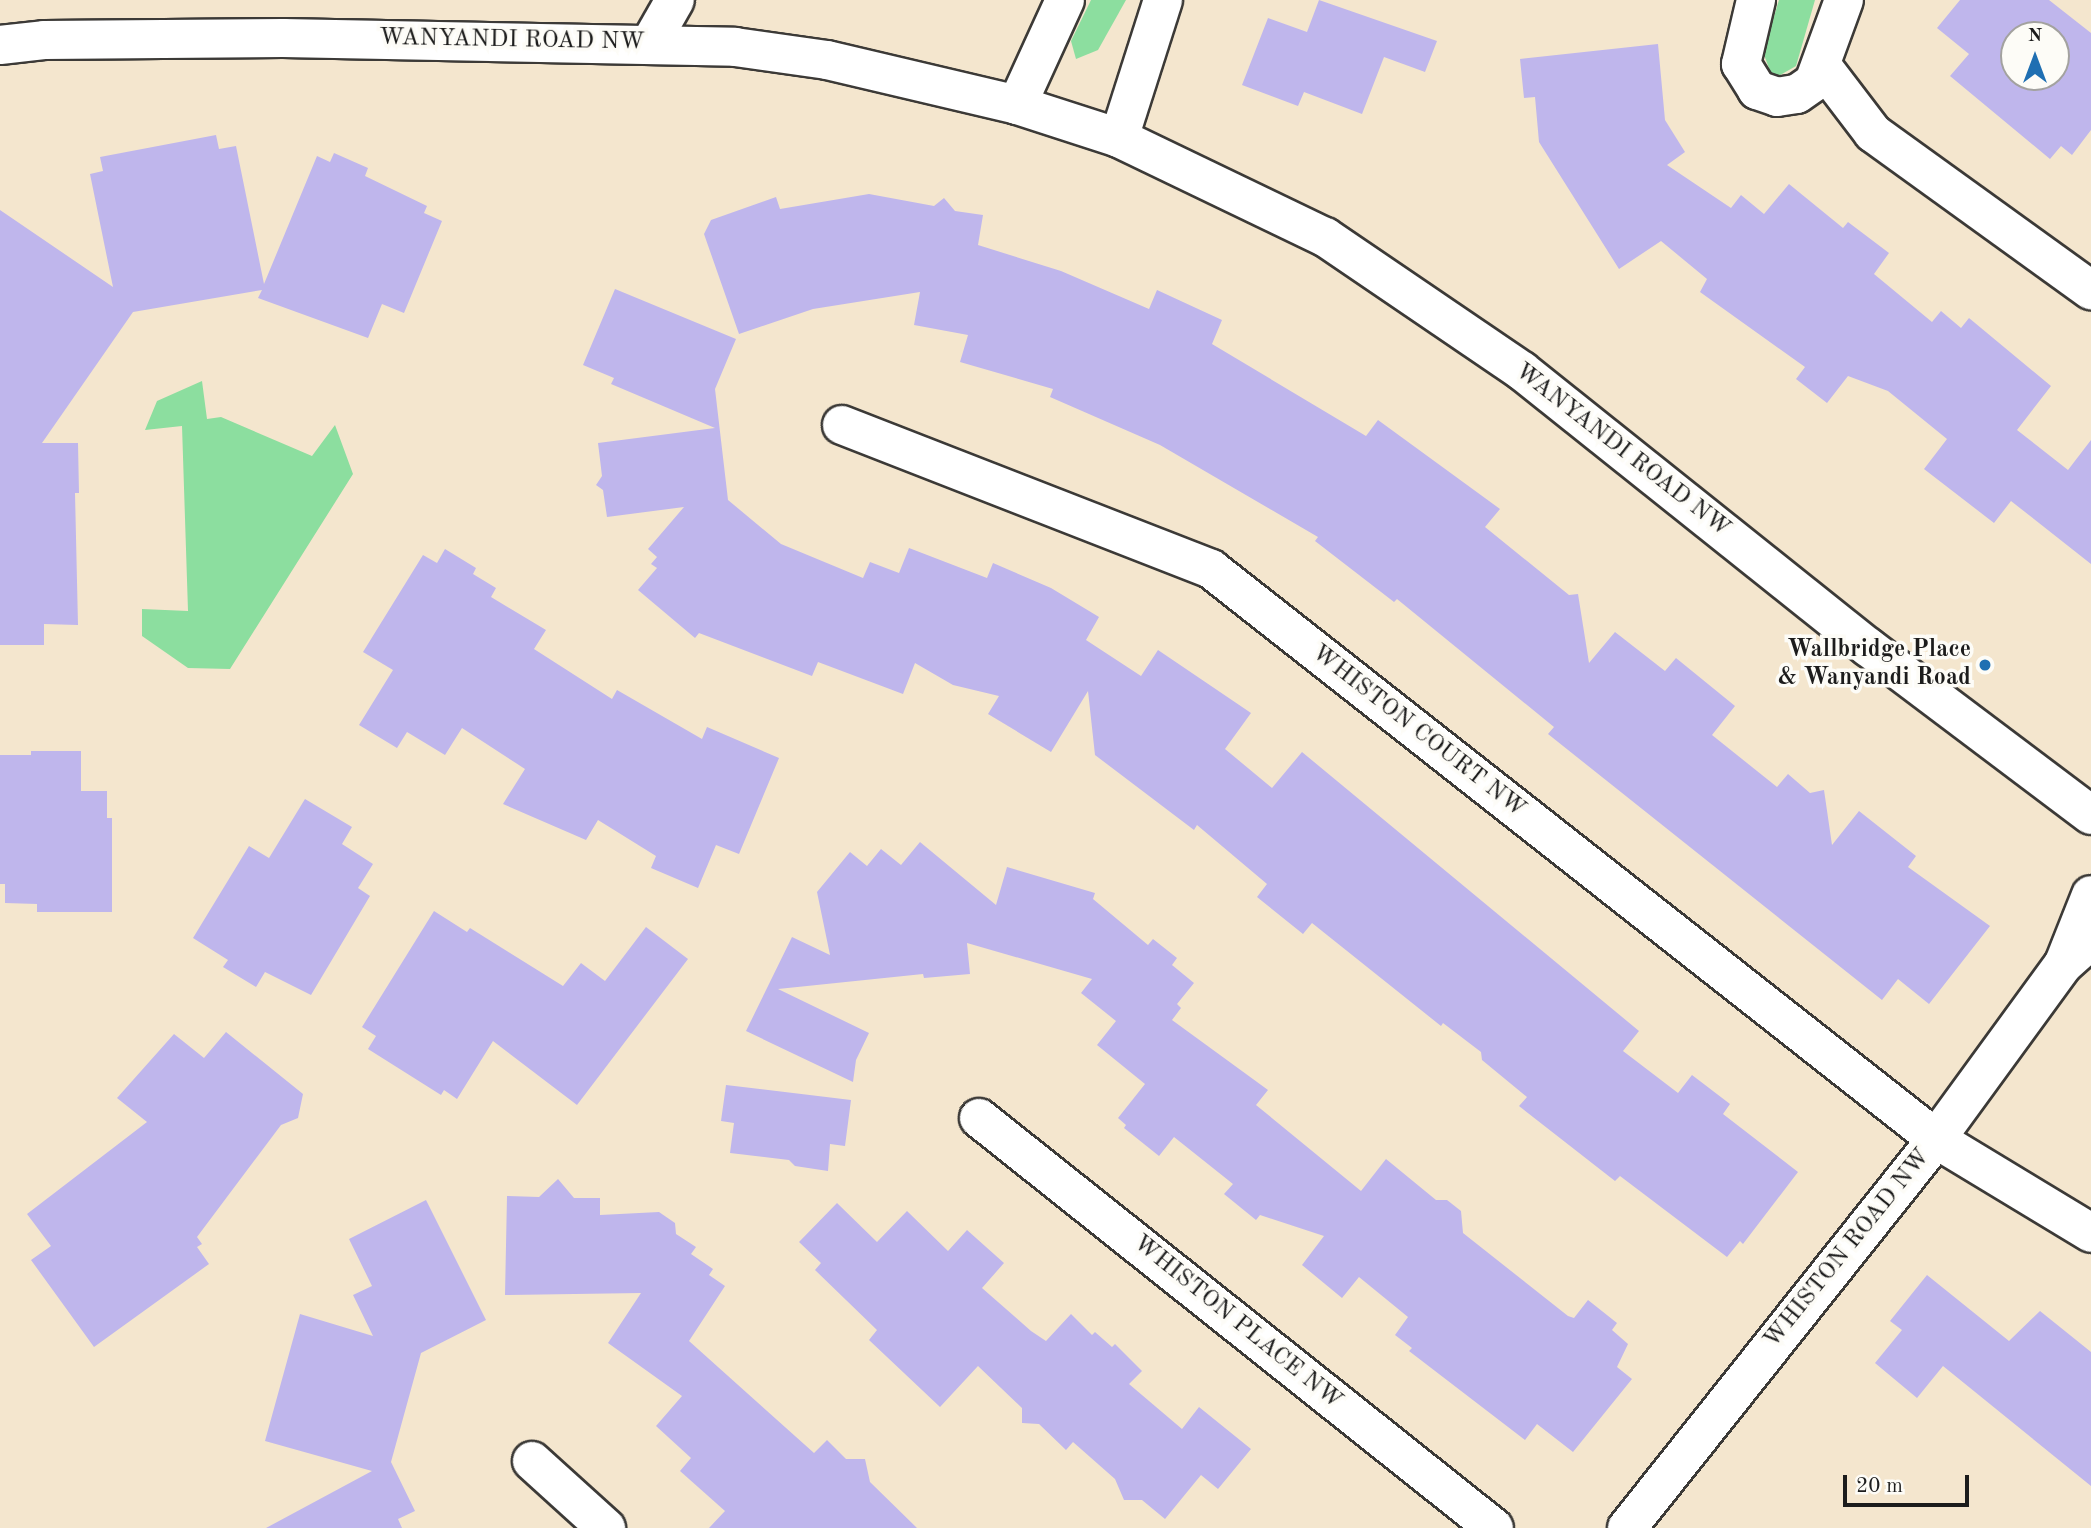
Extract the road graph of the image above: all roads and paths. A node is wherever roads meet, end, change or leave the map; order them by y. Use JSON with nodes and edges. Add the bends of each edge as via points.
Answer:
{"nodes":[{"id":1,"x":675,"y":0,"type":"edge"},
{"id":2,"x":1065,"y":0,"type":"edge"},
{"id":3,"x":1163,"y":0,"type":"edge"},
{"id":4,"x":1756,"y":0,"type":"edge"},
{"id":5,"x":1844,"y":0,"type":"edge"},
{"id":6,"x":650,"y":42,"type":"junction"},
{"id":7,"x":0,"y":45,"type":"edge"},
{"id":8,"x":1822,"y":66,"type":"junction"},
{"id":9,"x":1017,"y":105,"type":"junction"},
{"id":10,"x":1119,"y":138,"type":"junction"},
{"id":11,"x":2091,"y":290,"type":"edge"},
{"id":12,"x":842,"y":425,"type":"dead end"},
{"id":13,"x":2091,"y":815,"type":"edge"},
{"id":14,"x":2091,"y":895,"type":"edge"},
{"id":15,"x":2091,"y":940,"type":"edge"},
{"id":16,"x":2063,"y":965,"type":"junction"},
{"id":17,"x":979,"y":1118,"type":"dead end"},
{"id":18,"x":1936,"y":1139,"type":"junction"},
{"id":19,"x":2091,"y":1233,"type":"edge"},
{"id":20,"x":533,"y":1461,"type":"dead end"},
{"id":21,"x":606,"y":1528,"type":"edge"},
{"id":22,"x":1494,"y":1528,"type":"edge"},
{"id":23,"x":1627,"y":1528,"type":"edge"}],
"edges":[{"from":1,"to":6,"type":"street"},
{"from":2,"to":9,"type":"street"},
{"from":3,"to":10,"type":"street"},
{"from":4,"to":8,"type":"street","via":[[1740,54],[1750,83],[1767,94],[1787,97],[1806,89]]},
{"from":5,"to":8,"type":"street"},
{"from":6,"to":7,"type":"street","name":"WANYANDI ROAD NW","via":[[270,38],[44,40]]},
{"from":6,"to":9,"type":"street","name":"WANYANDI ROAD NW","via":[[735,47],[827,60]]},
{"from":8,"to":11,"type":"street","via":[[1873,133]]},
{"from":9,"to":10,"type":"street","name":"WANYANDI ROAD NW"},
{"from":10,"to":13,"type":"street","name":"WANYANDI ROAD NW","via":[[1325,237],[1522,371],[1868,647]]},
{"from":12,"to":18,"type":"street","name":"WHISTON COURT NW","via":[[1211,569]]},
{"from":14,"to":16,"type":"street","name":"WHISTON ROAD NW"},
{"from":15,"to":16,"type":"street","name":"WHISTON ROAD NW"},
{"from":16,"to":18,"type":"street","name":"WHISTON ROAD NW"},
{"from":17,"to":22,"type":"street","name":"WHISTON PLACE NW"},
{"from":18,"to":19,"type":"street","name":"WHISTON COURT NW"},
{"from":18,"to":23,"type":"street","name":"WHISTON ROAD NW"},
{"from":20,"to":21,"type":"street"}]}
